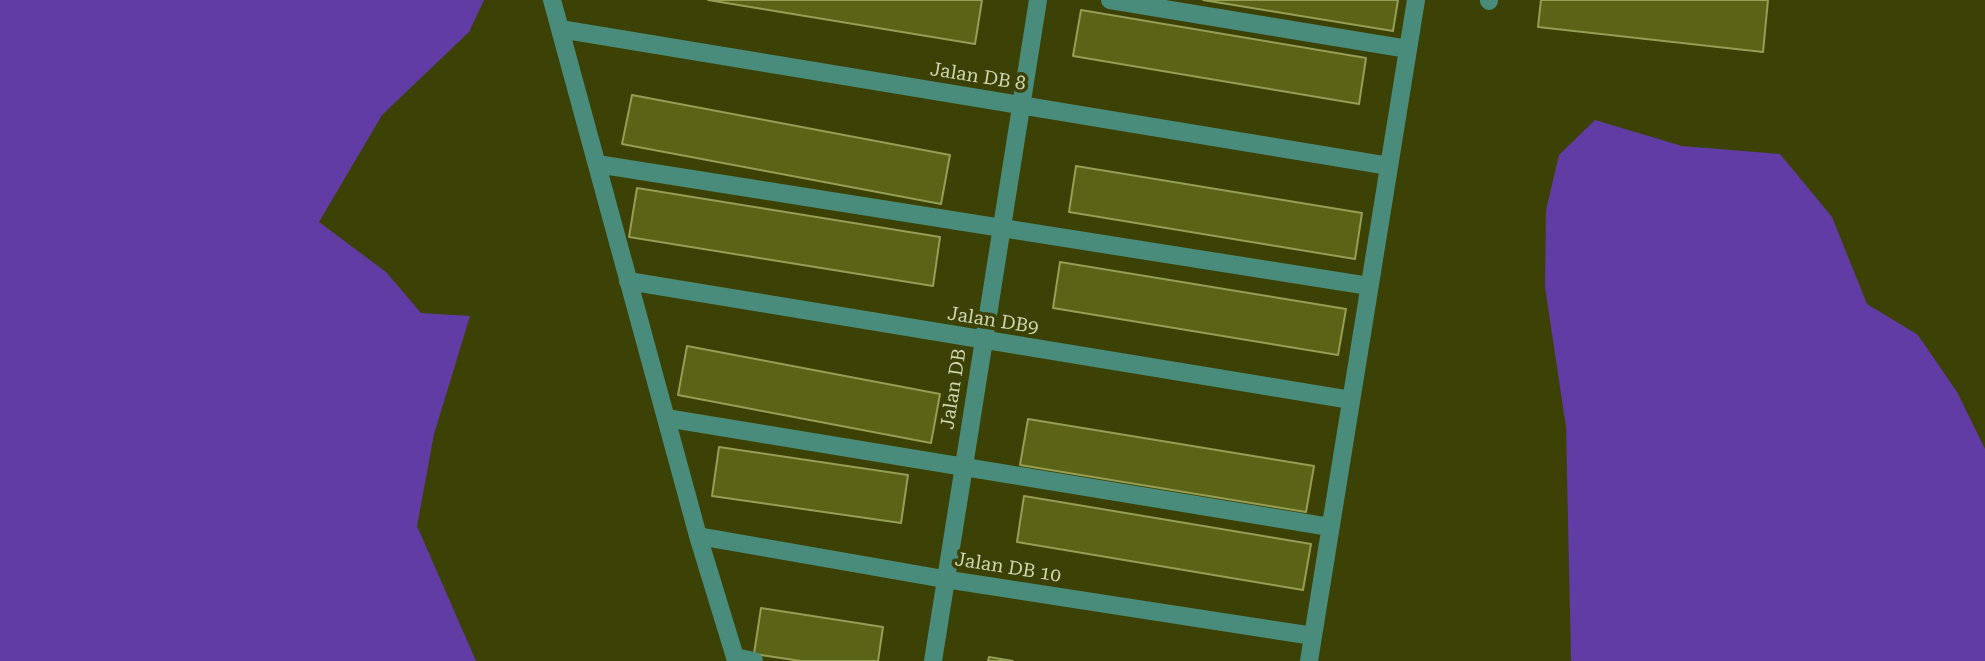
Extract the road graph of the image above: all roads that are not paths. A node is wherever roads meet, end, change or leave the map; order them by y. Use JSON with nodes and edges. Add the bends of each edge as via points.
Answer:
{"nodes":[{"id":1,"x":552,"y":0,"type":"edge"},
{"id":2,"x":1038,"y":0,"type":"edge"},
{"id":3,"x":1110,"y":0,"type":"edge"},
{"id":4,"x":1416,"y":0,"type":"edge"},
{"id":5,"x":560,"y":29,"type":"junction"},
{"id":6,"x":1408,"y":49,"type":"junction"},
{"id":7,"x":1020,"y":106,"type":"junction"},
{"id":8,"x":597,"y":164,"type":"junction"},
{"id":9,"x":1389,"y":166,"type":"junction"},
{"id":10,"x":1000,"y":228,"type":"junction"},
{"id":11,"x":628,"y":281,"type":"junction"},
{"id":12,"x":1369,"y":286,"type":"junction"},
{"id":13,"x":983,"y":340,"type":"junction"},
{"id":14,"x":1351,"y":400,"type":"junction"},
{"id":15,"x":666,"y":418,"type":"junction"},
{"id":16,"x":962,"y":467,"type":"junction"},
{"id":17,"x":1330,"y":527,"type":"junction"},
{"id":18,"x":698,"y":536,"type":"junction"},
{"id":19,"x":944,"y":579,"type":"junction"},
{"id":20,"x":1312,"y":636,"type":"junction"},
{"id":21,"x":754,"y":661,"type":"edge"},
{"id":22,"x":933,"y":661,"type":"edge"},
{"id":23,"x":1309,"y":661,"type":"edge"}],
"edges":[{"from":1,"to":5,"type":"street"},
{"from":2,"to":7,"type":"street","name":"Jalan DB"},
{"from":3,"to":6,"type":"street"},
{"from":4,"to":6,"type":"street"},
{"from":5,"to":7,"type":"street","name":"Jalan DB 8"},
{"from":5,"to":8,"type":"street"},
{"from":6,"to":9,"type":"street"},
{"from":7,"to":9,"type":"street","name":"Jalan DB 8"},
{"from":7,"to":10,"type":"street","name":"Jalan DB"},
{"from":8,"to":10,"type":"street"},
{"from":8,"to":11,"type":"street"},
{"from":9,"to":12,"type":"street"},
{"from":10,"to":12,"type":"street"},
{"from":10,"to":13,"type":"street","name":"Jalan DB"},
{"from":11,"to":13,"type":"street","name":"Jalan DB9"},
{"from":11,"to":15,"type":"street"},
{"from":12,"to":14,"type":"street"},
{"from":13,"to":14,"type":"street","name":"Jalan DB9"},
{"from":13,"to":16,"type":"street","name":"Jalan DB"},
{"from":14,"to":17,"type":"street"},
{"from":15,"to":16,"type":"street"},
{"from":15,"to":18,"type":"street"},
{"from":16,"to":17,"type":"street"},
{"from":16,"to":19,"type":"street","name":"Jalan DB"},
{"from":17,"to":20,"type":"street"},
{"from":18,"to":19,"type":"street","name":"Jalan DB 10"},
{"from":18,"to":21,"type":"street","via":[[735,657]]},
{"from":19,"to":20,"type":"street","name":"Jalan DB 10"},
{"from":19,"to":22,"type":"street","name":"Jalan DB"},
{"from":20,"to":23,"type":"street"}]}
